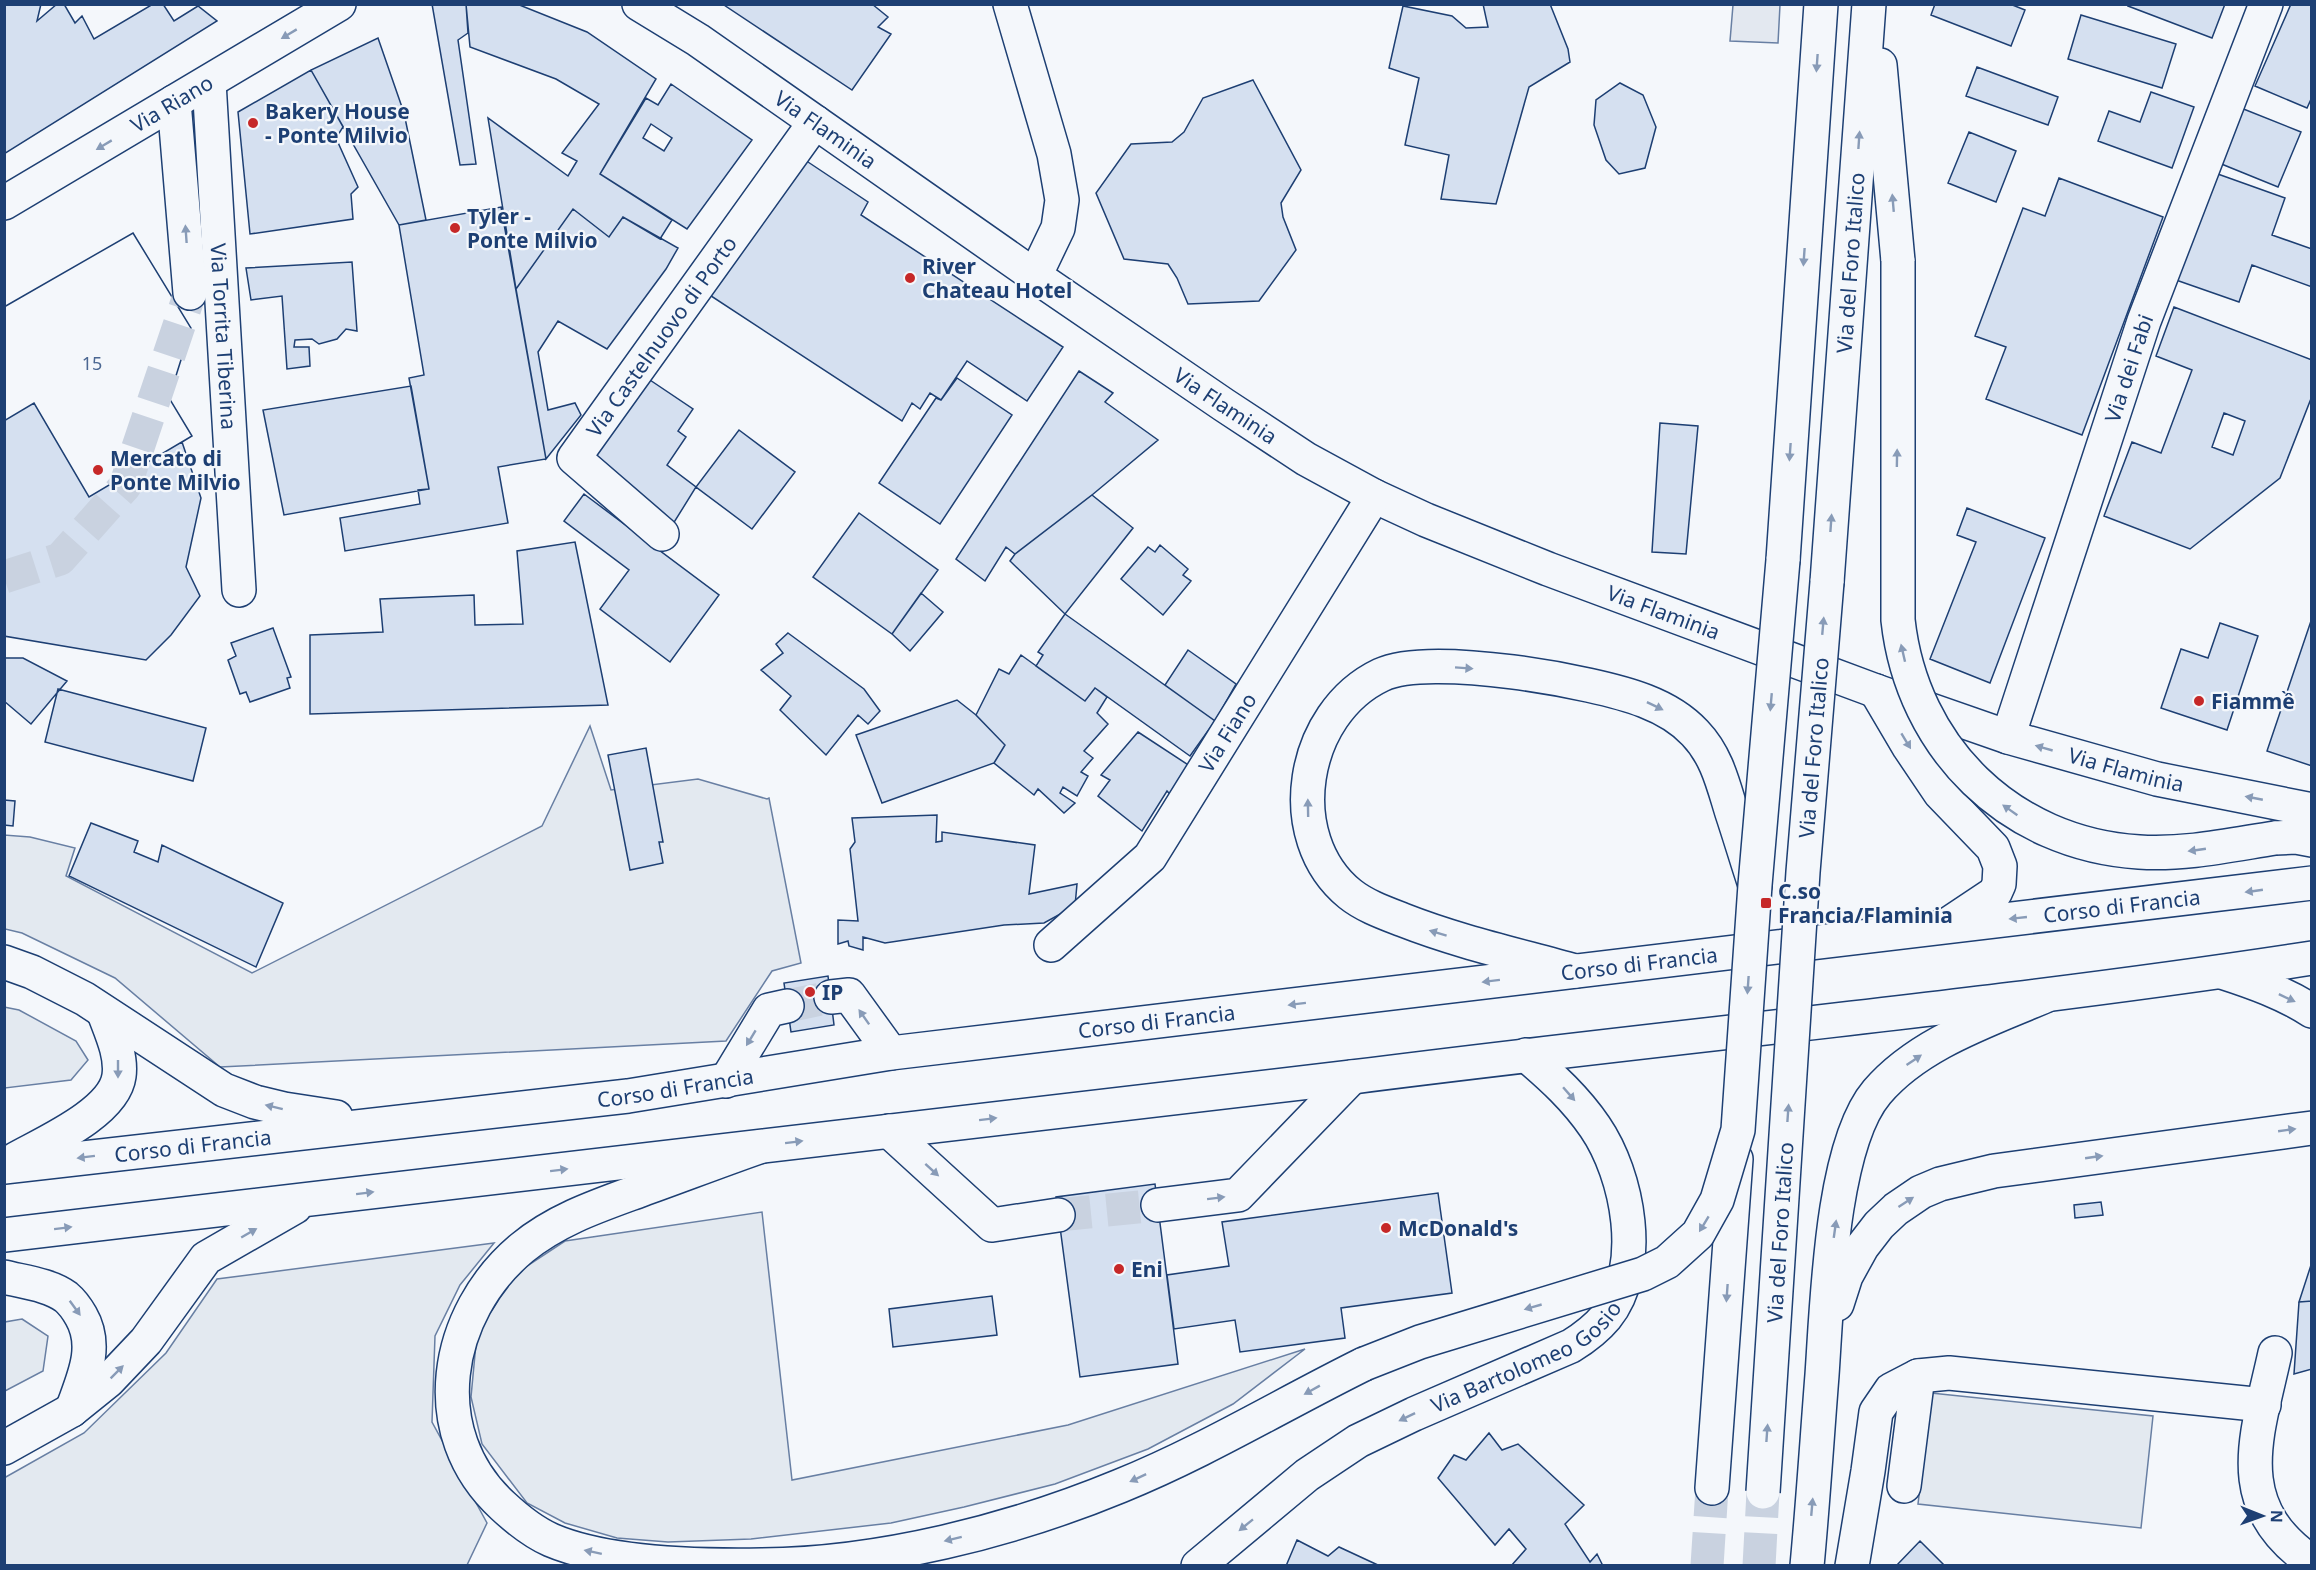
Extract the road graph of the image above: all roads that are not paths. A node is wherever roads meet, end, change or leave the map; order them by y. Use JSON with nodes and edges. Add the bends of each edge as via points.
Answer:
{"nodes":[{"id":1,"x":339,"y":4,"type":"edge"},
{"id":2,"x":639,"y":4,"type":"edge"},
{"id":3,"x":1010,"y":4,"type":"edge"},
{"id":4,"x":1821,"y":4,"type":"edge"},
{"id":5,"x":1869,"y":4,"type":"edge"},
{"id":6,"x":1875,"y":4,"type":"edge"},
{"id":7,"x":2266,"y":4,"type":"edge"},
{"id":8,"x":209,"y":82,"type":"junction"},
{"id":9,"x":174,"y":102,"type":"junction"},
{"id":10,"x":815,"y":122,"type":"junction"},
{"id":11,"x":4,"y":203,"type":"edge"},
{"id":12,"x":1035,"y":276,"type":"junction"},
{"id":13,"x":190,"y":292,"type":"tunnel mouth"},
{"id":14,"x":1374,"y":496,"type":"junction"},
{"id":15,"x":662,"y":534,"type":"dead end"},
{"id":16,"x":240,"y":590,"type":"dead end"},
{"id":17,"x":1775,"y":653,"type":"junction"},
{"id":18,"x":1876,"y":691,"type":"junction"},
{"id":19,"x":2008,"y":737,"type":"junction"},
{"id":20,"x":2312,"y":810,"type":"edge"},
{"id":21,"x":2312,"y":840,"type":"edge"},
{"id":22,"x":2312,"y":883,"type":"edge"},
{"id":23,"x":1755,"y":885,"type":"junction"},
{"id":24,"x":1947,"y":926,"type":"junction"},
{"id":25,"x":1052,"y":945,"type":"dead end"},
{"id":26,"x":2312,"y":958,"type":"edge"},
{"id":27,"x":4,"y":962,"type":"edge"},
{"id":28,"x":1575,"y":971,"type":"junction"},
{"id":29,"x":2222,"y":972,"type":"junction"},
{"id":30,"x":2045,"y":996,"type":"junction"},
{"id":31,"x":831,"y":998,"type":"tunnel mouth"},
{"id":32,"x":787,"y":1006,"type":"tunnel mouth"},
{"id":33,"x":2312,"y":1011,"type":"edge"},
{"id":34,"x":104,"y":1013,"type":"junction"},
{"id":35,"x":891,"y":1053,"type":"junction"},
{"id":36,"x":1526,"y":1055,"type":"junction"},
{"id":37,"x":1352,"y":1077,"type":"junction"},
{"id":38,"x":726,"y":1081,"type":"junction"},
{"id":39,"x":395,"y":1122,"type":"junction"},
{"id":40,"x":2312,"y":1128,"type":"edge"},
{"id":41,"x":1738,"y":1130,"type":"junction"},
{"id":42,"x":889,"y":1131,"type":"junction"},
{"id":43,"x":759,"y":1147,"type":"junction"},
{"id":44,"x":4,"y":1166,"type":"edge"},
{"id":45,"x":307,"y":1200,"type":"junction"},
{"id":46,"x":1158,"y":1205,"type":"tunnel mouth"},
{"id":47,"x":1059,"y":1215,"type":"tunnel mouth"},
{"id":48,"x":4,"y":1235,"type":"edge"},
{"id":49,"x":4,"y":1277,"type":"edge"},
{"id":50,"x":1825,"y":1339,"type":"junction"},
{"id":51,"x":2275,"y":1353,"type":"dead end"},
{"id":52,"x":1918,"y":1376,"type":"junction"},
{"id":53,"x":2264,"y":1405,"type":"junction"},
{"id":54,"x":72,"y":1410,"type":"junction"},
{"id":55,"x":4,"y":1448,"type":"edge"},
{"id":56,"x":1904,"y":1486,"type":"dead end"},
{"id":57,"x":1712,"y":1488,"type":"tunnel mouth"},
{"id":58,"x":1763,"y":1492,"type":"tunnel mouth"},
{"id":59,"x":2312,"y":1562,"type":"edge"},
{"id":60,"x":1198,"y":1566,"type":"edge"},
{"id":61,"x":1807,"y":1566,"type":"edge"},
{"id":62,"x":1852,"y":1566,"type":"edge"}],
"edges":[{"from":1,"to":8,"type":"main road","name":"Via Riano","one_way":true},
{"from":2,"to":10,"type":"main road","name":"Via Flaminia"},
{"from":3,"to":12,"type":"main road","via":[[1054,154],[1062,200],[1058,228]]},
{"from":4,"to":17,"type":"main road","one_way":true,"bridge":true},
{"from":58,"to":5,"type":"main road","name":"Via del Foro Italico","one_way":true,"bridge":true,"via":[[1803,872]]},
{"from":21,"to":6,"type":"main road","one_way":true,"bridge":true,"via":[[2275,838],[2172,853],[2137,852],[2098,846],[2051,831],[2011,810],[1964,771],[1943,746],[1926,715],[1908,674],[1898,620],[1898,261]]},
{"from":7,"to":19,"type":"main road","name":"Via dei Fabi","via":[[2144,321]]},
{"from":8,"to":9,"type":"main road","name":"Via Riano"},
{"from":8,"to":16,"type":"main road","name":"Via Torrita Tiberina"},
{"from":9,"to":11,"type":"main road","name":"Via Riano","one_way":true},
{"from":13,"to":9,"type":"main road","one_way":true},
{"from":10,"to":12,"type":"main road","name":"Via Flaminia"},
{"from":10,"to":15,"type":"main road","name":"Via Castelnuovo di Porto","via":[[574,458]]},
{"from":12,"to":14,"type":"main road","name":"Via Flaminia","via":[[1306,459]]},
{"from":14,"to":17,"type":"main road","name":"Via Flaminia","via":[[1504,551]]},
{"from":14,"to":25,"type":"main road","name":"Via Fiano","via":[[1150,857]]},
{"from":17,"to":18,"type":"main road","name":"Via Flaminia"},
{"from":17,"to":23,"type":"main road","one_way":true,"bridge":true},
{"from":18,"to":19,"type":"main road","name":"Via Flaminia"},
{"from":18,"to":24,"type":"main road","one_way":true,"via":[[1940,794],[1993,848],[2000,866],[1995,893]]},
{"from":20,"to":19,"type":"main road","name":"Via Flaminia","one_way":true,"via":[[2157,779]]},
{"from":22,"to":24,"type":"main road","name":"Corso di Francia","one_way":true},
{"from":28,"to":23,"type":"main road","one_way":true,"via":[[1430,930],[1369,906],[1350,894],[1322,862],[1307,812],[1314,756],[1335,715],[1363,686],[1380,675],[1434,666],[1562,681],[1646,702],[1685,723],[1707,747],[1717,765]]},
{"from":23,"to":41,"type":"main road","one_way":true,"bridge":true},
{"from":24,"to":28,"type":"main road","name":"Corso di Francia"},
{"from":26,"to":29,"type":"main road"},
{"from":27,"to":34,"type":"main road","via":[[70,990]]},
{"from":28,"to":35,"type":"main road","name":"Corso di Francia","one_way":true},
{"from":29,"to":30,"type":"main road"},
{"from":29,"to":33,"type":"main road","one_way":true,"via":[[2258,984]]},
{"from":30,"to":36,"type":"main road"},
{"from":50,"to":30,"type":"main road","one_way":true,"via":[[1841,1188],[1851,1142],[1866,1108],[1886,1082],[1916,1058]]},
{"from":35,"to":31,"type":"main road","one_way":true,"via":[[849,995]]},
{"from":32,"to":38,"type":"main road","one_way":true,"via":[[768,1010]]},
{"from":39,"to":34,"type":"main road","one_way":true,"via":[[284,1109],[240,1097]]},
{"from":34,"to":44,"type":"main road","one_way":true,"via":[[119,1061],[116,1087],[108,1101]]},
{"from":35,"to":38,"type":"main road","name":"Corso di Francia"},
{"from":36,"to":37,"type":"main road"},
{"from":36,"to":60,"type":"main road","name":"Via Bartolomeo Gosio","one_way":true,"via":[[1558,1082],[1585,1113],[1618,1170],[1625,1200],[1628,1252],[1624,1280],[1606,1317],[1571,1346],[1359,1441],[1307,1475]]},
{"from":42,"to":37,"type":"main road","one_way":true},
{"from":46,"to":37,"type":"main road","one_way":true,"via":[[1238,1195]]},
{"from":38,"to":39,"type":"main road","name":"Corso di Francia"},
{"from":39,"to":44,"type":"main road","name":"Corso di Francia","one_way":true},
{"from":50,"to":40,"type":"main road","one_way":true,"via":[[1846,1276],[1862,1247],[1887,1217],[1921,1192],[1994,1171]]},
{"from":41,"to":43,"type":"main road","one_way":true,"bridge":true,"via":[[1709,1217],[1698,1234],[1667,1262],[1642,1274],[1454,1331],[1364,1364],[1120,1486],[951,1540],[873,1555],[764,1565],[634,1560],[591,1553],[548,1539],[495,1499],[466,1457],[453,1407],[453,1382],[457,1347],[470,1312],[497,1272],[550,1228],[605,1203]]},
{"from":41,"to":57,"type":"main road","one_way":true,"bridge":true},
{"from":43,"to":42,"type":"main road","one_way":true},
{"from":42,"to":47,"type":"main road","one_way":true,"via":[[992,1225]]},
{"from":45,"to":43,"type":"main road","one_way":true},
{"from":48,"to":45,"type":"main road","one_way":true},
{"from":54,"to":45,"type":"main road","one_way":true,"via":[[133,1355],[206,1258]]},
{"from":49,"to":54,"type":"main road","one_way":true,"via":[[66,1297],[83,1320],[89,1357]]},
{"from":61,"to":50,"type":"main road","one_way":true},
{"from":51,"to":53,"type":"main road"},
{"from":52,"to":53,"type":"main road","via":[[1949,1373]]},
{"from":52,"to":56,"type":"main road"},
{"from":52,"to":62,"type":"main road","via":[[1891,1390],[1875,1412]]},
{"from":53,"to":59,"type":"main road","via":[[2255,1459],[2261,1504],[2280,1536]]},
{"from":54,"to":55,"type":"main road"}]}
